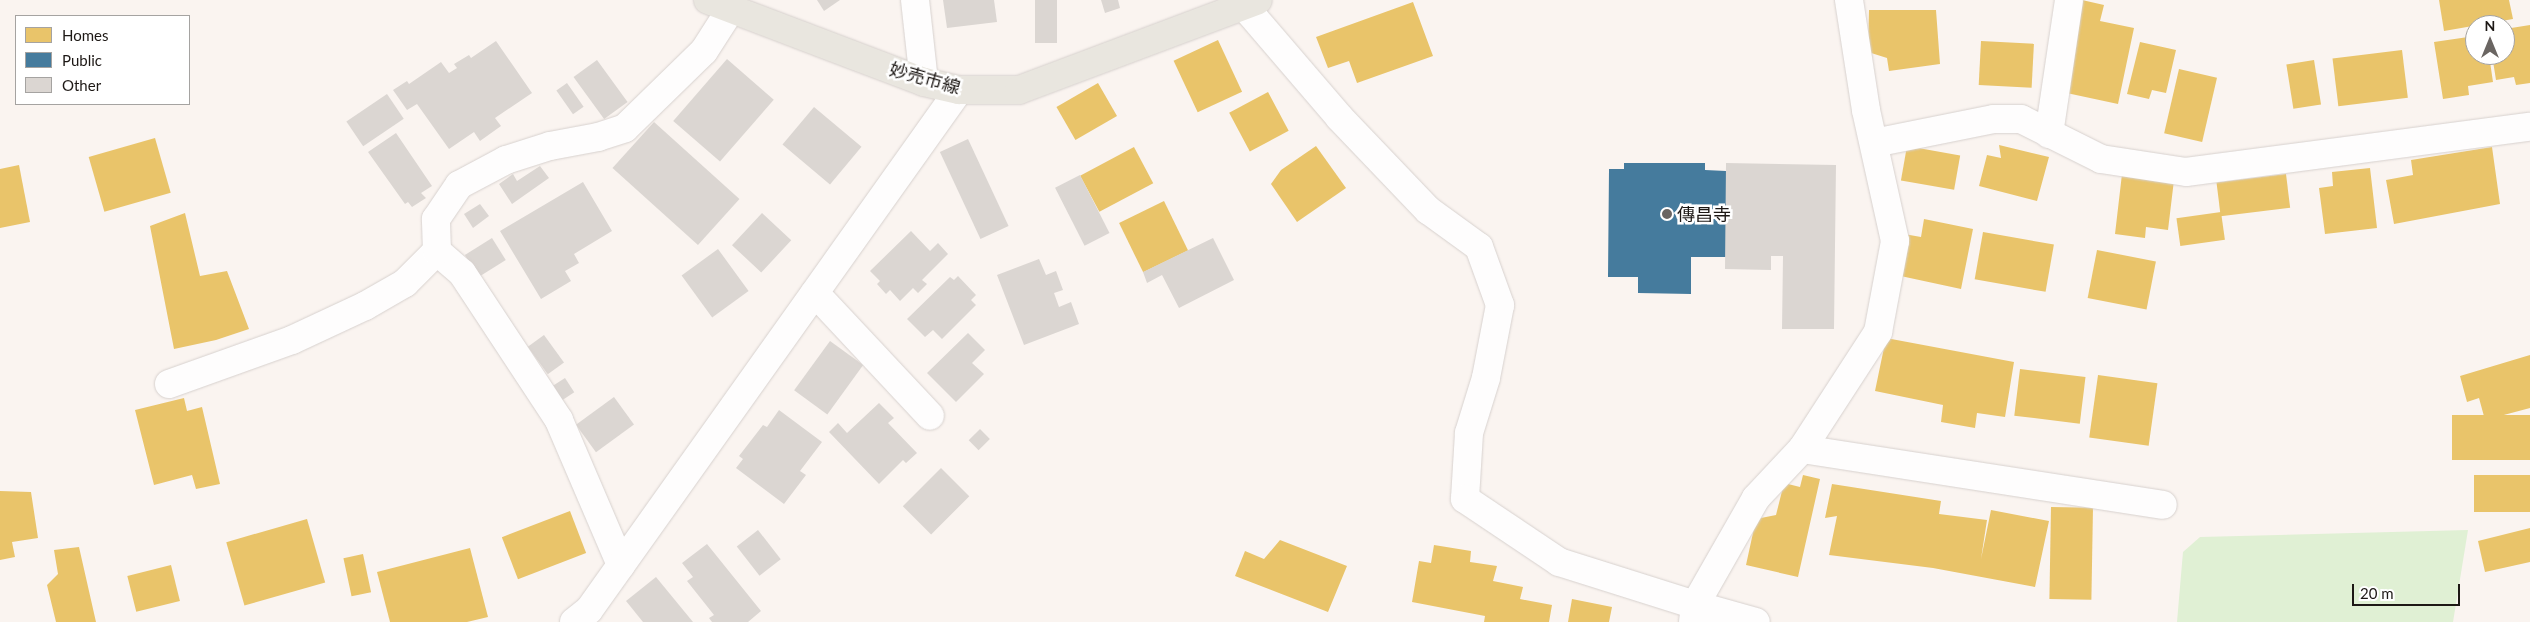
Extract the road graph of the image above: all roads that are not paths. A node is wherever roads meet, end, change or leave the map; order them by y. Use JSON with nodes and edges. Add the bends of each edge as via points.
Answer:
{"nodes":[{"id":1,"x":915,"y":0,"type":"edge"},
{"id":2,"x":1849,"y":0,"type":"edge"},
{"id":3,"x":2069,"y":0,"type":"edge"},
{"id":4,"x":1251,"y":3,"type":"edge"},
{"id":5,"x":720,"y":4,"type":"edge"},
{"id":6,"x":924,"y":82,"type":"junction"},
{"id":7,"x":960,"y":90,"type":"junction"},
{"id":8,"x":2530,"y":127,"type":"edge"},
{"id":9,"x":2049,"y":134,"type":"junction"},
{"id":10,"x":1874,"y":143,"type":"junction"},
{"id":11,"x":438,"y":251,"type":"junction"},
{"id":12,"x":815,"y":293,"type":"junction"},
{"id":13,"x":169,"y":384,"type":"dead end"},
{"id":14,"x":930,"y":416,"type":"dead end"},
{"id":15,"x":1802,"y":449,"type":"junction"},
{"id":16,"x":2163,"y":505,"type":"dead end"},
{"id":17,"x":621,"y":565,"type":"junction"},
{"id":18,"x":1694,"y":614,"type":"edge"},
{"id":19,"x":587,"y":618,"type":"edge"},
{"id":20,"x":1756,"y":622,"type":"edge"}],
"edges":[{"from":1,"to":6,"type":"street"},
{"from":2,"to":10,"type":"street"},
{"from":3,"to":9,"type":"street"},
{"from":4,"to":7,"type":"main road","name":"妙売市線","via":[[1019,90]]},
{"from":4,"to":18,"type":"street","via":[[1339,117],[1428,210],[1479,247],[1500,305],[1486,378],[1469,433],[1465,499],[1559,562]]},
{"from":5,"to":6,"type":"main road","name":"妙売市線"},
{"from":5,"to":11,"type":"street","via":[[704,51],[625,128],[506,160],[459,185],[436,219]]},
{"from":6,"to":7,"type":"main road","name":"妙売市線"},
{"from":7,"to":12,"type":"street"},
{"from":8,"to":9,"type":"street","via":[[2186,172],[2101,159]]},
{"from":9,"to":10,"type":"street","via":[[2021,119],[1994,119]]},
{"from":10,"to":15,"type":"street","via":[[1895,241],[1878,332]]},
{"from":11,"to":13,"type":"street","via":[[406,283],[365,306],[292,340]]},
{"from":11,"to":17,"type":"street","via":[[462,273],[559,420]]},
{"from":12,"to":14,"type":"street"},
{"from":12,"to":17,"type":"street"},
{"from":15,"to":16,"type":"street"},
{"from":15,"to":18,"type":"street","via":[[1756,498]]},
{"from":17,"to":19,"type":"street"},
{"from":18,"to":20,"type":"street"}]}
